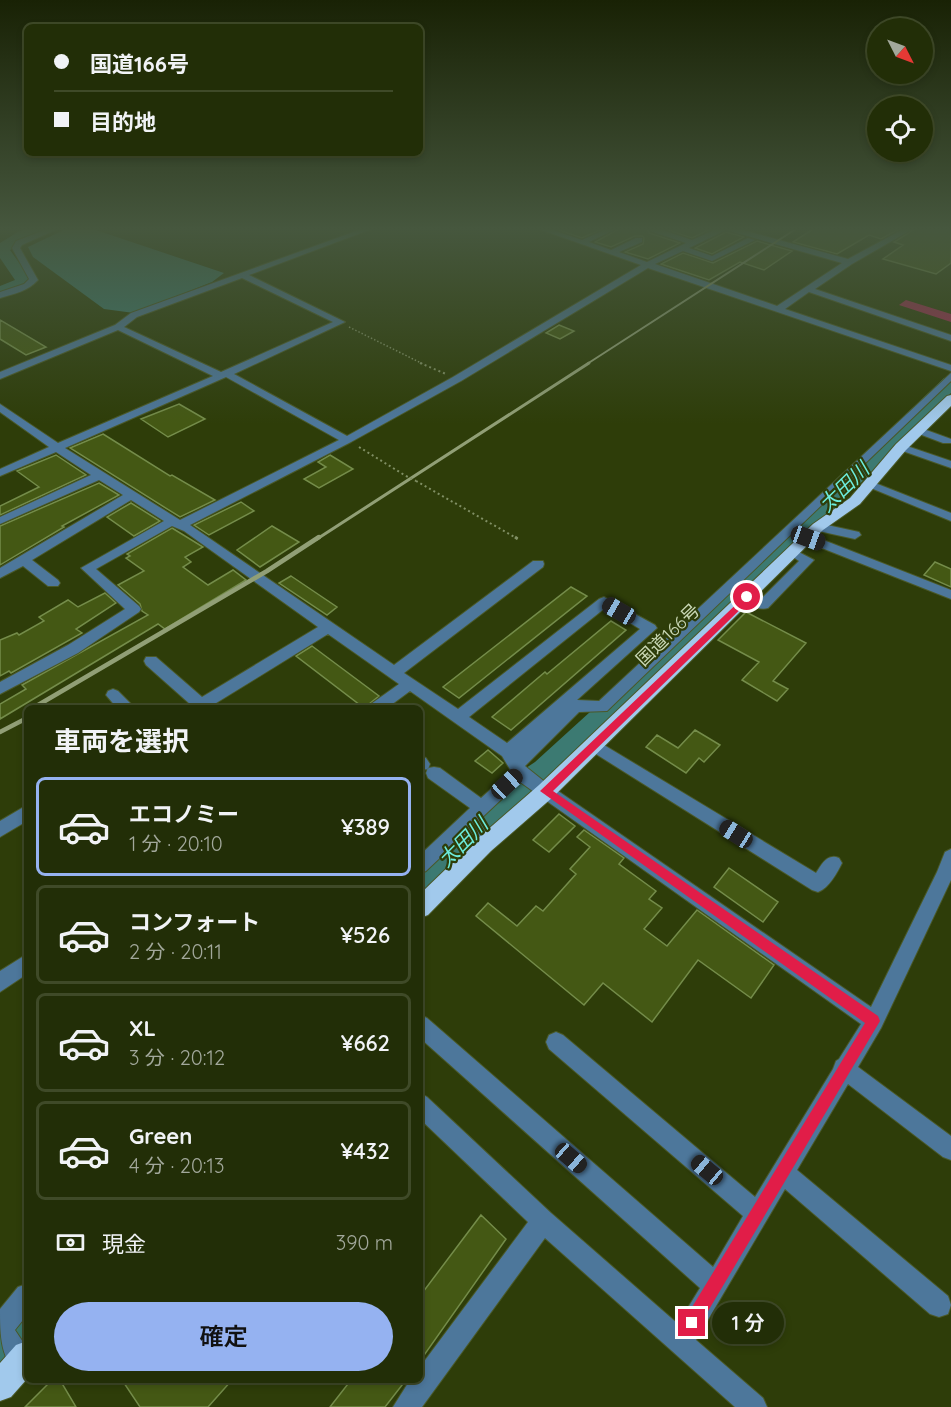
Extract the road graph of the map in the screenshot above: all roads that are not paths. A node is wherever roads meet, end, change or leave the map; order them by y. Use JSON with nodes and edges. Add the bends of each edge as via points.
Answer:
{"nodes":[{"id":1,"x":196,"y":293,"type":"edge"},
{"id":2,"x":277,"y":293,"type":"edge"},
{"id":3,"x":599,"y":293,"type":"edge"},
{"id":4,"x":734,"y":293,"type":"edge"},
{"id":5,"x":803,"y":293,"type":"edge"},
{"id":6,"x":819,"y":293,"type":"edge"},
{"id":7,"x":780,"y":308,"type":"junction"},
{"id":8,"x":118,"y":327,"type":"junction"},
{"id":9,"x":951,"y":338,"type":"edge"},
{"id":10,"x":951,"y":368,"type":"edge"},
{"id":11,"x":225,"y":375,"type":"junction"},
{"id":12,"x":0,"y":376,"type":"edge"},
{"id":13,"x":951,"y":376,"type":"edge"},
{"id":14,"x":950,"y":401,"type":"edge"},
{"id":15,"x":0,"y":407,"type":"edge"},
{"id":16,"x":918,"y":430,"type":"junction"},
{"id":17,"x":347,"y":440,"type":"junction"},
{"id":18,"x":947,"y":441,"type":"dead end"},
{"id":19,"x":901,"y":447,"type":"junction"},
{"id":20,"x":57,"y":448,"type":"junction"},
{"id":21,"x":931,"y":458,"type":"junction"},
{"id":22,"x":951,"y":458,"type":"edge"},
{"id":23,"x":951,"y":465,"type":"edge"},
{"id":24,"x":0,"y":473,"type":"edge"},
{"id":25,"x":100,"y":475,"type":"junction"},
{"id":26,"x":870,"y":484,"type":"junction"},
{"id":27,"x":132,"y":495,"type":"junction"},
{"id":28,"x":951,"y":517,"type":"edge"},
{"id":29,"x":1,"y":520,"type":"edge"},
{"id":30,"x":177,"y":523,"type":"junction"},
{"id":31,"x":813,"y":533,"type":"junction"},
{"id":32,"x":855,"y":535,"type":"dead end"},
{"id":33,"x":793,"y":553,"type":"junction"},
{"id":34,"x":24,"y":560,"type":"junction"},
{"id":35,"x":538,"y":564,"type":"dead end"},
{"id":36,"x":0,"y":574,"type":"edge"},
{"id":37,"x":53,"y":583,"type":"dead end"},
{"id":38,"x":951,"y":595,"type":"edge"},
{"id":39,"x":747,"y":597,"type":"junction"},
{"id":40,"x":328,"y":627,"type":"junction"},
{"id":41,"x":151,"y":661,"type":"dead end"},
{"id":42,"x":395,"y":672,"type":"junction"},
{"id":43,"x":411,"y":683,"type":"junction"},
{"id":44,"x":0,"y":689,"type":"edge"},
{"id":45,"x":113,"y":695,"type":"dead end"},
{"id":46,"x":124,"y":705,"type":"edge"},
{"id":47,"x":196,"y":705,"type":"edge"},
{"id":48,"x":201,"y":705,"type":"edge"},
{"id":49,"x":380,"y":705,"type":"edge"},
{"id":50,"x":459,"y":717,"type":"junction"},
{"id":51,"x":594,"y":745,"type":"junction"},
{"id":52,"x":425,"y":766,"type":"edge"},
{"id":53,"x":516,"y":766,"type":"junction"},
{"id":54,"x":542,"y":789,"type":"junction"},
{"id":55,"x":482,"y":808,"type":"junction"},
{"id":56,"x":24,"y":814,"type":"edge"},
{"id":57,"x":0,"y":830,"type":"edge"},
{"id":58,"x":472,"y":835,"type":"junction"},
{"id":59,"x":951,"y":856,"type":"edge"},
{"id":60,"x":833,"y":863,"type":"dead end"},
{"id":61,"x":423,"y":864,"type":"edge"},
{"id":62,"x":423,"y":904,"type":"edge"},
{"id":63,"x":24,"y":965,"type":"edge"},
{"id":64,"x":0,"y":983,"type":"edge"},
{"id":65,"x":873,"y":1021,"type":"junction"},
{"id":66,"x":423,"y":1028,"type":"edge"},
{"id":67,"x":556,"y":1042,"type":"dead end"},
{"id":68,"x":843,"y":1068,"type":"junction"},
{"id":69,"x":423,"y":1107,"type":"edge"},
{"id":70,"x":951,"y":1149,"type":"edge"},
{"id":71,"x":782,"y":1172,"type":"junction"},
{"id":72,"x":757,"y":1213,"type":"junction"},
{"id":73,"x":543,"y":1221,"type":"junction"},
{"id":74,"x":715,"y":1285,"type":"junction"},
{"id":75,"x":24,"y":1300,"type":"edge"},
{"id":76,"x":939,"y":1305,"type":"dead end"},
{"id":77,"x":0,"y":1329,"type":"edge"},
{"id":78,"x":681,"y":1342,"type":"junction"},
{"id":79,"x":24,"y":1359,"type":"edge"},
{"id":80,"x":0,"y":1386,"type":"edge"},
{"id":81,"x":406,"y":1407,"type":"edge"},
{"id":82,"x":754,"y":1407,"type":"edge"}],
"edges":[{"from":1,"to":8,"type":"street","via":[[134,315]]},
{"from":2,"to":11,"type":"street","via":[[340,322]]},
{"from":3,"to":17,"type":"street"},
{"from":4,"to":7,"type":"street"},
{"from":5,"to":7,"type":"street"},
{"from":6,"to":9,"type":"street"},
{"from":7,"to":10,"type":"street"},
{"from":8,"to":11,"type":"street"},
{"from":8,"to":12,"type":"street"},
{"from":11,"to":17,"type":"street"},
{"from":11,"to":20,"type":"street"},
{"from":13,"to":53,"type":"street","via":[[602,707],[576,706]]},
{"from":14,"to":16,"type":"highway","name":"国道166号"},
{"from":15,"to":20,"type":"street"},
{"from":16,"to":18,"type":"street"},
{"from":16,"to":19,"type":"highway","name":"国道166号"},
{"from":17,"to":30,"type":"street"},
{"from":19,"to":21,"type":"street"},
{"from":19,"to":26,"type":"highway","name":"国道166号"},
{"from":20,"to":24,"type":"street"},
{"from":20,"to":25,"type":"street"},
{"from":21,"to":22,"type":"street","via":[[936,453]]},
{"from":21,"to":23,"type":"street"},
{"from":25,"to":27,"type":"street"},
{"from":25,"to":29,"type":"street"},
{"from":26,"to":28,"type":"street"},
{"from":26,"to":31,"type":"highway","name":"国道166号","via":[[855,501]]},
{"from":27,"to":30,"type":"street"},
{"from":27,"to":34,"type":"street"},
{"from":30,"to":40,"type":"street"},
{"from":30,"to":44,"type":"street","via":[[87,567],[134,609]]},
{"from":31,"to":32,"type":"street"},
{"from":31,"to":33,"type":"highway","name":"国道166号"},
{"from":31,"to":38,"type":"street"},
{"from":33,"to":39,"type":"highway","name":"国道166号"},
{"from":33,"to":39,"type":"street","via":[[808,560],[764,605]]},
{"from":34,"to":36,"type":"street"},
{"from":34,"to":37,"type":"street"},
{"from":35,"to":42,"type":"street"},
{"from":39,"to":51,"type":"highway","name":"国道166号"},
{"from":40,"to":42,"type":"street"},
{"from":40,"to":48,"type":"street"},
{"from":41,"to":47,"type":"street"},
{"from":42,"to":43,"type":"street"},
{"from":43,"to":49,"type":"street"},
{"from":43,"to":50,"type":"street"},
{"from":45,"to":46,"type":"street"},
{"from":50,"to":53,"type":"street"},
{"from":50,"to":53,"type":"street","via":[[604,602],[650,628]]},
{"from":51,"to":54,"type":"highway","name":"国道166号"},
{"from":51,"to":60,"type":"street","via":[[818,884]]},
{"from":52,"to":55,"type":"street"},
{"from":53,"to":54,"type":"street"},
{"from":53,"to":55,"type":"street"},
{"from":54,"to":58,"type":"highway","name":"国道166号"},
{"from":54,"to":65,"type":"street"},
{"from":55,"to":58,"type":"street"},
{"from":56,"to":57,"type":"street"},
{"from":58,"to":61,"type":"street"},
{"from":58,"to":62,"type":"highway","name":"国道166号"},
{"from":59,"to":65,"type":"street"},
{"from":63,"to":64,"type":"street"},
{"from":65,"to":68,"type":"street"},
{"from":66,"to":74,"type":"street"},
{"from":67,"to":72,"type":"street"},
{"from":68,"to":70,"type":"street"},
{"from":68,"to":71,"type":"street"},
{"from":69,"to":73,"type":"street"},
{"from":71,"to":72,"type":"street"},
{"from":71,"to":76,"type":"street"},
{"from":72,"to":74,"type":"street"},
{"from":73,"to":78,"type":"street"},
{"from":73,"to":81,"type":"street"},
{"from":74,"to":78,"type":"street"},
{"from":75,"to":77,"type":"street"},
{"from":77,"to":79,"type":"street"},
{"from":78,"to":82,"type":"street"},
{"from":79,"to":80,"type":"highway"}]}
